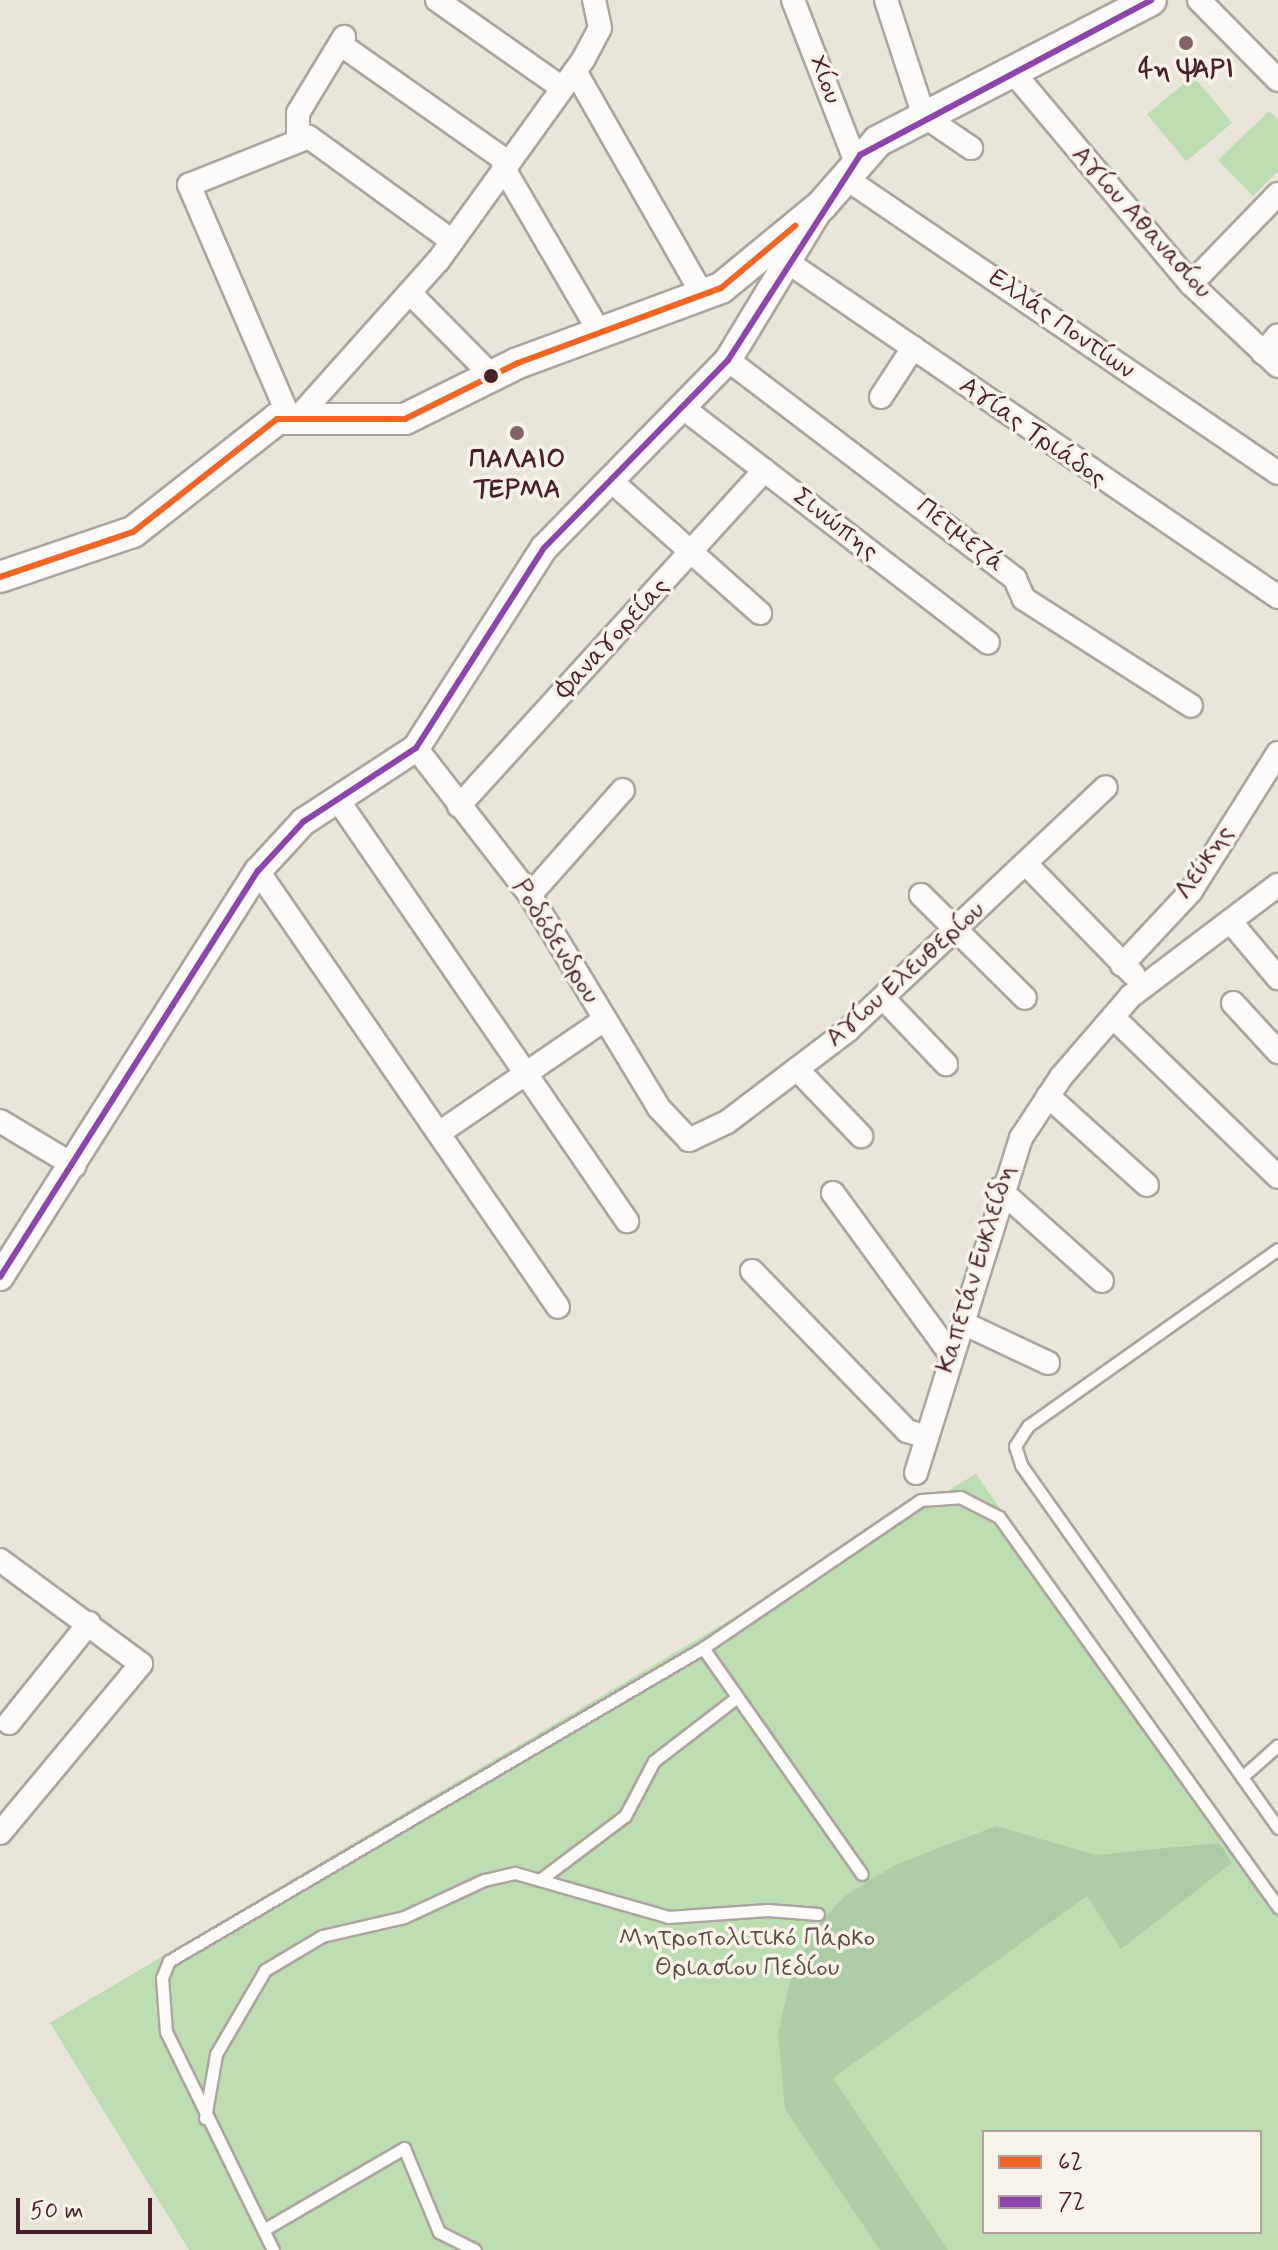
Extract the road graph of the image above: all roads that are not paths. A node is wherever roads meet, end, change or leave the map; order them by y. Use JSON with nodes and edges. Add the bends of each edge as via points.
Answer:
{"nodes":[{"id":1,"x":437,"y":0,"type":"edge"},
{"id":2,"x":594,"y":0,"type":"edge"},
{"id":3,"x":793,"y":0,"type":"edge"},
{"id":4,"x":886,"y":0,"type":"edge"},
{"id":5,"x":1151,"y":0,"type":"edge"},
{"id":6,"x":1199,"y":0,"type":"edge"},
{"id":7,"x":1013,"y":72,"type":"junction"},
{"id":8,"x":569,"y":79,"type":"junction"},
{"id":9,"x":1278,"y":80,"type":"edge"},
{"id":10,"x":924,"y":116,"type":"junction"},
{"id":11,"x":298,"y":136,"type":"junction"},
{"id":12,"x":971,"y":148,"type":"dead end"},
{"id":13,"x":506,"y":165,"type":"junction"},
{"id":14,"x":850,"y":169,"type":"junction"},
{"id":15,"x":1278,"y":194,"type":"edge"},
{"id":16,"x":821,"y":206,"type":"junction"},
{"id":17,"x":452,"y":241,"type":"junction"},
{"id":18,"x":789,"y":263,"type":"junction"},
{"id":19,"x":1191,"y":284,"type":"junction"},
{"id":20,"x":410,"y":293,"type":"junction"},
{"id":21,"x":703,"y":295,"type":"junction"},
{"id":22,"x":599,"y":331,"type":"junction"},
{"id":23,"x":913,"y":348,"type":"junction"},
{"id":24,"x":1273,"y":351,"type":"edge"},
{"id":25,"x":728,"y":360,"type":"junction"},
{"id":26,"x":493,"y":377,"type":"junction"},
{"id":27,"x":881,"y":397,"type":"dead end"},
{"id":28,"x":682,"y":407,"type":"junction"},
{"id":29,"x":295,"y":415,"type":"junction"},
{"id":30,"x":765,"y":470,"type":"junction"},
{"id":31,"x":1278,"y":473,"type":"edge"},
{"id":32,"x":609,"y":479,"type":"junction"},
{"id":33,"x":695,"y":553,"type":"junction"},
{"id":34,"x":0,"y":577,"type":"edge"},
{"id":35,"x":1278,"y":597,"type":"edge"},
{"id":36,"x":760,"y":613,"type":"dead end"},
{"id":37,"x":988,"y":643,"type":"dead end"},
{"id":38,"x":1191,"y":706,"type":"dead end"},
{"id":39,"x":416,"y":748,"type":"junction"},
{"id":40,"x":1278,"y":753,"type":"edge"},
{"id":41,"x":1106,"y":787,"type":"dead end"},
{"id":42,"x":623,"y":790,"type":"dead end"},
{"id":43,"x":338,"y":800,"type":"junction"},
{"id":44,"x":459,"y":806,"type":"junction"},
{"id":45,"x":1028,"y":866,"type":"junction"},
{"id":46,"x":258,"y":871,"type":"junction"},
{"id":47,"x":1278,"y":885,"type":"edge"},
{"id":48,"x":530,"y":895,"type":"junction"},
{"id":49,"x":921,"y":895,"type":"dead end"},
{"id":50,"x":1230,"y":921,"type":"junction"},
{"id":51,"x":957,"y":931,"type":"junction"},
{"id":52,"x":1122,"y":965,"type":"junction"},
{"id":53,"x":1278,"y":978,"type":"edge"},
{"id":54,"x":1146,"y":985,"type":"junction"},
{"id":55,"x":1025,"y":998,"type":"dead end"},
{"id":56,"x":884,"y":999,"type":"junction"},
{"id":57,"x":1233,"y":1003,"type":"dead end"},
{"id":58,"x":1113,"y":1017,"type":"junction"},
{"id":59,"x":604,"y":1020,"type":"junction"},
{"id":60,"x":1278,"y":1052,"type":"edge"},
{"id":61,"x":946,"y":1064,"type":"dead end"},
{"id":62,"x":797,"y":1069,"type":"junction"},
{"id":63,"x":527,"y":1073,"type":"junction"},
{"id":64,"x":1048,"y":1096,"type":"junction"},
{"id":65,"x":0,"y":1121,"type":"edge"},
{"id":66,"x":439,"y":1133,"type":"junction"},
{"id":67,"x":861,"y":1136,"type":"dead end"},
{"id":68,"x":689,"y":1140,"type":"joint"},
{"id":69,"x":75,"y":1166,"type":"junction"},
{"id":70,"x":1278,"y":1177,"type":"edge"},
{"id":71,"x":1147,"y":1185,"type":"dead end"},
{"id":72,"x":999,"y":1189,"type":"junction"},
{"id":73,"x":833,"y":1193,"type":"dead end"},
{"id":74,"x":627,"y":1221,"type":"dead end"},
{"id":75,"x":1278,"y":1249,"type":"edge"},
{"id":76,"x":5,"y":1260,"type":"edge"},
{"id":77,"x":752,"y":1271,"type":"dead end"},
{"id":78,"x":1102,"y":1281,"type":"dead end"},
{"id":79,"x":558,"y":1307,"type":"dead end"},
{"id":80,"x":963,"y":1323,"type":"junction"},
{"id":81,"x":951,"y":1355,"type":"junction"},
{"id":82,"x":1048,"y":1363,"type":"dead end"},
{"id":83,"x":925,"y":1436,"type":"junction"},
{"id":84,"x":916,"y":1473,"type":"dead end"},
{"id":85,"x":0,"y":1560,"type":"edge"},
{"id":86,"x":89,"y":1623,"type":"junction"},
{"id":87,"x":703,"y":1648,"type":"junction"},
{"id":88,"x":737,"y":1697,"type":"junction"},
{"id":89,"x":9,"y":1723,"type":"dead end"},
{"id":90,"x":1278,"y":1745,"type":"edge"},
{"id":91,"x":1242,"y":1777,"type":"junction"},
{"id":92,"x":1278,"y":1828,"type":"edge"},
{"id":93,"x":0,"y":1833,"type":"edge"},
{"id":94,"x":862,"y":1874,"type":"dead end"},
{"id":95,"x":541,"y":1879,"type":"junction"},
{"id":96,"x":1278,"y":1907,"type":"edge"},
{"id":97,"x":818,"y":1914,"type":"dead end"},
{"id":98,"x":205,"y":2118,"type":"junction"},
{"id":99,"x":265,"y":2229,"type":"junction"},
{"id":100,"x":273,"y":2250,"type":"edge"},
{"id":101,"x":475,"y":2250,"type":"edge"}],
"edges":[{"from":1,"to":8,"type":"street"},
{"from":2,"to":8,"type":"street","via":[[600,28]]},
{"from":3,"to":14,"type":"street","name":"Χίου"},
{"from":4,"to":10,"type":"street"},
{"from":5,"to":7,"type":"main road"},
{"from":6,"to":9,"type":"street"},
{"from":7,"to":10,"type":"main road"},
{"from":7,"to":19,"type":"street","name":"Αγίου Αθανασίου"},
{"from":8,"to":13,"type":"street"},
{"from":8,"to":21,"type":"street"},
{"from":10,"to":12,"type":"street"},
{"from":10,"to":14,"type":"main road"},
{"from":11,"to":13,"type":"street","via":[[298,113],[342,40]]},
{"from":11,"to":17,"type":"street"},
{"from":11,"to":29,"type":"street","via":[[189,185]]},
{"from":13,"to":17,"type":"street"},
{"from":13,"to":22,"type":"street"},
{"from":14,"to":16,"type":"main road"},
{"from":14,"to":31,"type":"street","name":"Ελλάς Ποντίων"},
{"from":15,"to":19,"type":"street"},
{"from":16,"to":18,"type":"street"},
{"from":16,"to":21,"type":"main road","via":[[745,273]]},
{"from":17,"to":20,"type":"street"},
{"from":18,"to":23,"type":"street","name":"Αγίας Τριάδος"},
{"from":18,"to":25,"type":"street"},
{"from":19,"to":24,"type":"street","name":"Αγίου Αθανασίου"},
{"from":20,"to":26,"type":"street"},
{"from":20,"to":29,"type":"street"},
{"from":21,"to":22,"type":"main road"},
{"from":22,"to":26,"type":"main road"},
{"from":23,"to":27,"type":"street"},
{"from":23,"to":35,"type":"street","name":"Αγίας Τριάδος"},
{"from":25,"to":28,"type":"street"},
{"from":25,"to":38,"type":"street","name":"Πετμεζά","via":[[1015,579],[1024,599]]},
{"from":26,"to":29,"type":"main road","via":[[405,419]]},
{"from":28,"to":30,"type":"street","name":"Σινώπης"},
{"from":28,"to":32,"type":"street"},
{"from":29,"to":34,"type":"main road","via":[[133,532]]},
{"from":30,"to":33,"type":"street","name":"Φαναγορείας"},
{"from":30,"to":37,"type":"street","name":"Σινώπης"},
{"from":32,"to":33,"type":"street"},
{"from":32,"to":39,"type":"street","via":[[519,582]]},
{"from":33,"to":36,"type":"street"},
{"from":33,"to":44,"type":"street","name":"Φαναγορείας"},
{"from":39,"to":43,"type":"street"},
{"from":39,"to":44,"type":"street","name":"Ροδόδενδρου"},
{"from":40,"to":52,"type":"street","name":"Λεύκης","via":[[1191,891]]},
{"from":41,"to":45,"type":"street","name":"Αγίου Ελευθερίου"},
{"from":42,"to":48,"type":"street"},
{"from":43,"to":46,"type":"street","via":[[293,830]]},
{"from":43,"to":63,"type":"street"},
{"from":44,"to":48,"type":"street","name":"Ροδόδενδρου"},
{"from":45,"to":51,"type":"street","name":"Αγίου Ελευθερίου"},
{"from":45,"to":52,"type":"street"},
{"from":46,"to":66,"type":"street"},
{"from":46,"to":69,"type":"street"},
{"from":47,"to":50,"type":"street","name":"Καπετάν Ευκλείδη"},
{"from":48,"to":59,"type":"street","name":"Ροδόδενδρου"},
{"from":49,"to":51,"type":"street"},
{"from":50,"to":53,"type":"street"},
{"from":50,"to":54,"type":"street","name":"Καπετάν Ευκλείδη"},
{"from":51,"to":55,"type":"street"},
{"from":51,"to":56,"type":"street","name":"Αγίου Ελευθερίου"},
{"from":52,"to":54,"type":"street"},
{"from":54,"to":58,"type":"street","name":"Καπετάν Ευκλείδη"},
{"from":56,"to":61,"type":"street"},
{"from":56,"to":62,"type":"street","name":"Αγίου Ελευθερίου"},
{"from":57,"to":60,"type":"street"},
{"from":58,"to":64,"type":"street","name":"Καπετάν Ευκλείδη"},
{"from":58,"to":70,"type":"street"},
{"from":59,"to":63,"type":"street"},
{"from":59,"to":68,"type":"street","name":"Ροδόδενδρου","via":[[659,1108]]},
{"from":62,"to":67,"type":"street"},
{"from":62,"to":68,"type":"street","name":"Αγίου Ελευθερίου","via":[[727,1122]]},
{"from":63,"to":66,"type":"street"},
{"from":63,"to":74,"type":"street"},
{"from":64,"to":71,"type":"street"},
{"from":64,"to":72,"type":"street","name":"Καπετάν Ευκλείδη"},
{"from":65,"to":69,"type":"street"},
{"from":66,"to":79,"type":"street"},
{"from":69,"to":76,"type":"street"},
{"from":72,"to":78,"type":"street"},
{"from":72,"to":80,"type":"street","name":"Καπετάν Ευκλείδη"},
{"from":73,"to":81,"type":"street"},
{"from":75,"to":91,"type":"lane","via":[[1028,1426],[1015,1446],[1021,1465]]},
{"from":77,"to":83,"type":"street","via":[[907,1431]]},
{"from":80,"to":81,"type":"street","name":"Καπετάν Ευκλείδη"},
{"from":80,"to":82,"type":"street"},
{"from":81,"to":83,"type":"street","name":"Καπετάν Ευκλείδη"},
{"from":83,"to":84,"type":"street","name":"Καπετάν Ευκλείδη"},
{"from":85,"to":86,"type":"street"},
{"from":86,"to":89,"type":"street"},
{"from":86,"to":93,"type":"street","via":[[141,1664]]},
{"from":87,"to":88,"type":"lane"},
{"from":87,"to":96,"type":"lane","via":[[921,1500],[979,1503],[999,1517]]},
{"from":87,"to":98,"type":"lane","via":[[169,1961],[162,1978],[166,2032]]},
{"from":88,"to":94,"type":"lane"},
{"from":88,"to":95,"type":"lane","via":[[654,1761],[625,1816]]},
{"from":90,"to":91,"type":"lane"},
{"from":91,"to":92,"type":"lane"},
{"from":95,"to":97,"type":"lane","via":[[668,1917]]},
{"from":95,"to":98,"type":"lane","via":[[515,1873],[484,1880],[404,1917],[322,1936],[265,1970],[216,2054]]},
{"from":98,"to":99,"type":"lane"},
{"from":99,"to":100,"type":"lane"},
{"from":99,"to":101,"type":"lane","via":[[404,2148],[439,2232]]}]}
